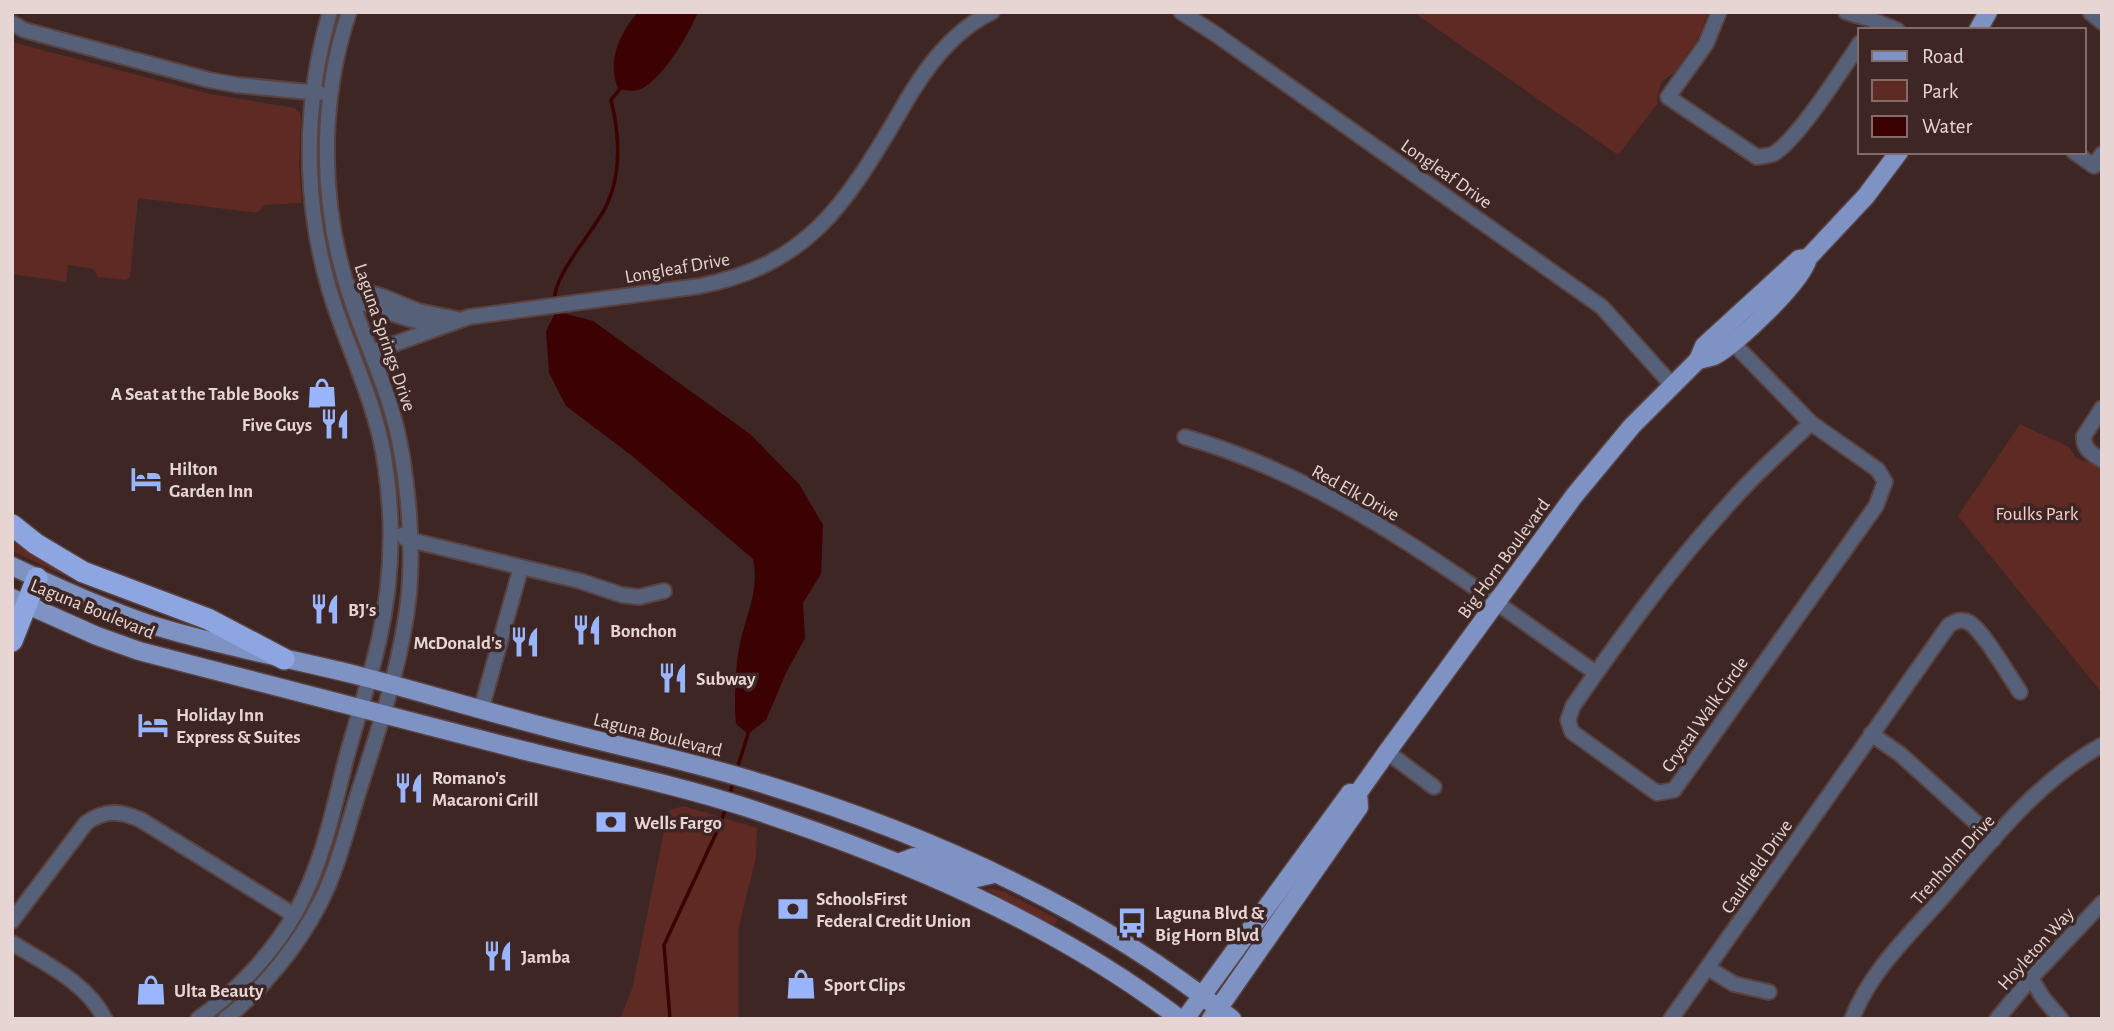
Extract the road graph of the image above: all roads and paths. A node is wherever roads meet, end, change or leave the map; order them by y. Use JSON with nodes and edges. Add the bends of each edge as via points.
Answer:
{"nodes":[{"id":1,"x":330,"y":12,"type":"edge"},
{"id":2,"x":349,"y":12,"type":"edge"},
{"id":3,"x":992,"y":12,"type":"edge"},
{"id":4,"x":1181,"y":12,"type":"edge"},
{"id":5,"x":1719,"y":12,"type":"edge"},
{"id":6,"x":1846,"y":12,"type":"edge"},
{"id":7,"x":1988,"y":12,"type":"edge"},
{"id":8,"x":2090,"y":12,"type":"edge"},
{"id":9,"x":1873,"y":21,"type":"edge"},
{"id":10,"x":2102,"y":22,"type":"edge"},
{"id":11,"x":12,"y":23,"type":"edge"},
{"id":12,"x":1891,"y":28,"type":"edge"},
{"id":13,"x":1979,"y":28,"type":"edge"},
{"id":14,"x":1858,"y":46,"type":"edge"},
{"id":15,"x":312,"y":93,"type":"junction"},
{"id":16,"x":331,"y":93,"type":"junction"},
{"id":17,"x":1898,"y":154,"type":"edge"},
{"id":18,"x":2077,"y":154,"type":"edge"},
{"id":19,"x":2102,"y":154,"type":"edge"},
{"id":20,"x":1808,"y":258,"type":"junction"},
{"id":21,"x":1773,"y":283,"type":"junction"},
{"id":22,"x":349,"y":293,"type":"junction"},
{"id":23,"x":458,"y":320,"type":"junction"},
{"id":24,"x":442,"y":325,"type":"junction"},
{"id":25,"x":1734,"y":342,"type":"junction"},
{"id":26,"x":372,"y":352,"type":"junction"},
{"id":27,"x":1698,"y":360,"type":"junction"},
{"id":28,"x":365,"y":384,"type":"junction"},
{"id":29,"x":1672,"y":386,"type":"junction"},
{"id":30,"x":2102,"y":408,"type":"edge"},
{"id":31,"x":1811,"y":423,"type":"junction"},
{"id":32,"x":1185,"y":437,"type":"dead end"},
{"id":33,"x":382,"y":444,"type":"junction"},
{"id":34,"x":401,"y":447,"type":"junction"},
{"id":35,"x":2102,"y":460,"type":"edge"},
{"id":36,"x":390,"y":494,"type":"junction"},
{"id":37,"x":407,"y":496,"type":"junction"},
{"id":38,"x":12,"y":524,"type":"edge"},
{"id":39,"x":410,"y":540,"type":"junction"},
{"id":40,"x":12,"y":566,"type":"edge"},
{"id":41,"x":520,"y":567,"type":"junction"},
{"id":42,"x":37,"y":578,"type":"junction"},
{"id":43,"x":664,"y":590,"type":"dead end"},
{"id":44,"x":20,"y":602,"type":"edge"},
{"id":45,"x":1496,"y":604,"type":"junction"},
{"id":46,"x":12,"y":641,"type":"edge"},
{"id":47,"x":284,"y":659,"type":"junction"},
{"id":48,"x":1596,"y":673,"type":"junction"},
{"id":49,"x":368,"y":678,"type":"junction"},
{"id":50,"x":390,"y":684,"type":"junction"},
{"id":51,"x":2020,"y":692,"type":"dead end"},
{"id":52,"x":360,"y":709,"type":"junction"},
{"id":53,"x":481,"y":710,"type":"junction"},
{"id":54,"x":383,"y":715,"type":"junction"},
{"id":55,"x":1871,"y":734,"type":"junction"},
{"id":56,"x":2102,"y":745,"type":"edge"},
{"id":57,"x":1387,"y":752,"type":"junction"},
{"id":58,"x":1434,"y":787,"type":"dead end"},
{"id":59,"x":1358,"y":793,"type":"junction"},
{"id":60,"x":1325,"y":825,"type":"junction"},
{"id":61,"x":1994,"y":839,"type":"junction"},
{"id":62,"x":898,"y":863,"type":"junction"},
{"id":63,"x":994,"y":874,"type":"junction"},
{"id":64,"x":1301,"y":889,"type":"junction"},
{"id":65,"x":2102,"y":903,"type":"edge"},
{"id":66,"x":294,"y":915,"type":"junction"},
{"id":67,"x":12,"y":921,"type":"edge"},
{"id":68,"x":12,"y":943,"type":"edge"},
{"id":69,"x":1708,"y":968,"type":"junction"},
{"id":70,"x":2031,"y":978,"type":"junction"},
{"id":71,"x":1769,"y":992,"type":"dead end"},
{"id":72,"x":1202,"y":995,"type":"junction"},
{"id":73,"x":1220,"y":1015,"type":"edge"},
{"id":74,"x":105,"y":1019,"type":"edge"},
{"id":75,"x":198,"y":1019,"type":"edge"},
{"id":76,"x":225,"y":1019,"type":"edge"},
{"id":77,"x":1182,"y":1019,"type":"edge"},
{"id":78,"x":1671,"y":1019,"type":"edge"},
{"id":79,"x":1852,"y":1019,"type":"edge"},
{"id":80,"x":1997,"y":1019,"type":"edge"},
{"id":81,"x":2061,"y":1019,"type":"edge"}],
"edges":[{"from":1,"to":15,"type":"street","name":"Laguna Springs Drive"},
{"from":2,"to":16,"type":"street","name":"Laguna Springs Drive"},
{"from":3,"to":23,"type":"street","name":"Longleaf Drive","via":[[954,39],[928,67],[859,181],[824,224],[764,266],[722,282]]},
{"from":4,"to":29,"type":"street","name":"Longleaf Drive","via":[[1602,307]]},
{"from":5,"to":14,"type":"street","via":[[1706,44],[1668,97],[1757,157],[1783,146]]},
{"from":6,"to":9,"type":"street"},
{"from":7,"to":13,"type":"main road"},
{"from":8,"to":10,"type":"street"},
{"from":9,"to":12,"type":"street"},
{"from":11,"to":15,"type":"street","via":[[209,80]]},
{"from":15,"to":16,"type":"street"},
{"from":15,"to":28,"type":"street","name":"Laguna Springs Drive","via":[[308,159],[318,246],[340,324]]},
{"from":16,"to":22,"type":"street","name":"Laguna Springs Drive","via":[[329,198]]},
{"from":17,"to":20,"type":"main road","name":"Big Horn Boulevard","via":[[1866,196]]},
{"from":18,"to":19,"type":"street","via":[[2094,166]]},
{"from":20,"to":21,"type":"main road","name":"Big Horn Boulevard","via":[[1799,259]]},
{"from":20,"to":25,"type":"main road","name":"Big Horn Boulevard","via":[[1795,282]]},
{"from":21,"to":25,"type":"main road","via":[[1768,296],[1733,330]]},
{"from":21,"to":27,"type":"main road","name":"Big Horn Boulevard","via":[[1704,346]]},
{"from":22,"to":23,"type":"street","name":"Longleaf Drive","via":[[384,297],[418,312]]},
{"from":22,"to":24,"type":"street","name":"Longleaf Drive","via":[[415,322]]},
{"from":22,"to":26,"type":"street","name":"Laguna Springs Drive"},
{"from":23,"to":24,"type":"street","name":"Longleaf Drive"},
{"from":24,"to":26,"type":"street","name":"Longleaf Drive"},
{"from":25,"to":27,"type":"main road","name":"Big Horn Boulevard","via":[[1712,357]]},
{"from":25,"to":31,"type":"street","name":"Crystal Walk Circle"},
{"from":26,"to":34,"type":"street","name":"Laguna Springs Drive"},
{"from":27,"to":29,"type":"main road","name":"Big Horn Boulevard"},
{"from":28,"to":33,"type":"street","name":"Laguna Springs Drive"},
{"from":28,"to":34,"type":"street","via":[[378,394],[391,439]]},
{"from":29,"to":45,"type":"main road","name":"Big Horn Boulevard","via":[[1599,464]]},
{"from":30,"to":35,"type":"street","via":[[2084,436],[2088,450]]},
{"from":31,"to":48,"type":"street","name":"Crystal Walk Circle","via":[[1719,515]]},
{"from":31,"to":48,"type":"street","name":"Crystal Walk Circle","via":[[1878,470],[1884,488],[1876,506],[1674,790],[1657,793],[1572,732],[1568,720],[1573,706]]},
{"from":32,"to":45,"type":"street","name":"Red Elk Drive","via":[[1255,462],[1346,507]]},
{"from":33,"to":36,"type":"street","name":"Laguna Springs Drive"},
{"from":33,"to":37,"type":"street","via":[[392,452],[398,485]]},
{"from":34,"to":37,"type":"street","name":"Laguna Springs Drive"},
{"from":36,"to":39,"type":"street","via":[[398,505],[403,536]]},
{"from":36,"to":49,"type":"street","name":"Laguna Springs Drive","via":[[387,592]]},
{"from":37,"to":39,"type":"street","name":"Laguna Springs Drive"},
{"from":38,"to":47,"type":"highway","via":[[83,572],[208,619]]},
{"from":39,"to":41,"type":"street"},
{"from":39,"to":50,"type":"street","name":"Laguna Springs Drive","via":[[409,594]]},
{"from":40,"to":42,"type":"main road","name":"Laguna Boulevard"},
{"from":41,"to":43,"type":"street","via":[[622,595],[639,597]]},
{"from":41,"to":53,"type":"street"},
{"from":42,"to":44,"type":"highway"},
{"from":42,"to":47,"type":"main road","name":"Laguna Boulevard","via":[[156,626]]},
{"from":44,"to":46,"type":"highway"},
{"from":44,"to":52,"type":"main road","name":"Laguna Boulevard","via":[[139,651]]},
{"from":45,"to":48,"type":"street","name":"Red Elk Drive"},
{"from":45,"to":57,"type":"main road","name":"Big Horn Boulevard"},
{"from":47,"to":49,"type":"main road","name":"Laguna Boulevard"},
{"from":49,"to":50,"type":"main road","name":"Laguna Boulevard"},
{"from":49,"to":52,"type":"street","name":"Laguna Springs Drive"},
{"from":50,"to":53,"type":"main road","name":"Laguna Boulevard"},
{"from":50,"to":54,"type":"street","name":"Laguna Springs Drive"},
{"from":51,"to":55,"type":"street","name":"Caulfield Drive","via":[[1977,629],[1957,621],[1949,625]]},
{"from":52,"to":54,"type":"main road","name":"Laguna Boulevard"},
{"from":52,"to":66,"type":"street","name":"Laguna Springs Drive","via":[[320,862]]},
{"from":53,"to":63,"type":"main road","name":"Laguna Boulevard","via":[[760,783],[893,829]]},
{"from":54,"to":62,"type":"main road","name":"Laguna Boulevard","via":[[744,807]]},
{"from":54,"to":76,"type":"street","name":"Laguna Springs Drive","via":[[320,902],[282,961]]},
{"from":55,"to":61,"type":"street","via":[[1900,754]]},
{"from":55,"to":69,"type":"street","name":"Caulfield Drive"},
{"from":56,"to":61,"type":"street","name":"Trenholm Drive","via":[[2064,769]]},
{"from":57,"to":58,"type":"street"},
{"from":57,"to":59,"type":"main road","name":"Big Horn Boulevard"},
{"from":59,"to":60,"type":"main road","name":"Big Horn Boulevard","via":[[1350,793]]},
{"from":59,"to":64,"type":"main road","name":"Big Horn Boulevard","via":[[1359,807]]},
{"from":60,"to":64,"type":"main road","via":[[1328,835],[1303,874]]},
{"from":60,"to":72,"type":"main road","name":"Big Horn Boulevard"},
{"from":61,"to":79,"type":"street","name":"Trenholm Drive","via":[[1892,955]]},
{"from":62,"to":63,"type":"main road","via":[[925,858],[972,879]]},
{"from":62,"to":77,"type":"main road","name":"Laguna Boulevard","via":[[1070,948]]},
{"from":63,"to":72,"type":"main road","name":"Laguna Boulevard","via":[[1091,925]]},
{"from":64,"to":73,"type":"main road","name":"Big Horn Boulevard"},
{"from":65,"to":70,"type":"street","name":"Hoyleton Way"},
{"from":66,"to":67,"type":"street","via":[[141,820],[115,811],[86,823]]},
{"from":66,"to":75,"type":"street","name":"Laguna Springs Drive","via":[[268,952]]},
{"from":68,"to":74,"type":"street","via":[[78,985]]},
{"from":69,"to":71,"type":"street","via":[[1734,984]]},
{"from":69,"to":78,"type":"street","name":"Caulfield Drive"},
{"from":70,"to":80,"type":"street","name":"Hoyleton Way"},
{"from":70,"to":81,"type":"street"},
{"from":72,"to":73,"type":"main road","name":"Laguna Boulevard"},
{"from":72,"to":77,"type":"main road","name":"Big Horn Boulevard"}]}
